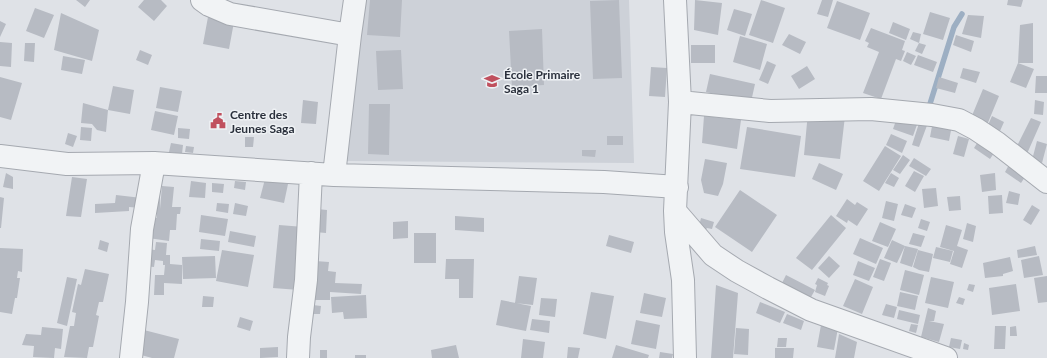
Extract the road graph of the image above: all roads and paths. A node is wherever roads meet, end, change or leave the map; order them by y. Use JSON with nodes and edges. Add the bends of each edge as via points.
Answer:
{"nodes":[{"id":1,"x":202,"y":0,"type":"edge"},
{"id":2,"x":355,"y":0,"type":"edge"},
{"id":3,"x":675,"y":0,"type":"edge"},
{"id":4,"x":350,"y":35,"type":"junction"},
{"id":5,"x":680,"y":102,"type":"junction"},
{"id":6,"x":0,"y":156,"type":"edge"},
{"id":7,"x":154,"y":162,"type":"junction"},
{"id":8,"x":311,"y":173,"type":"junction"},
{"id":9,"x":334,"y":175,"type":"junction"},
{"id":10,"x":1047,"y":182,"type":"edge"},
{"id":11,"x":676,"y":187,"type":"junction"},
{"id":12,"x":675,"y":211,"type":"junction"},
{"id":13,"x":131,"y":358,"type":"edge"},
{"id":14,"x":298,"y":358,"type":"edge"},
{"id":15,"x":685,"y":358,"type":"edge"},
{"id":16,"x":946,"y":358,"type":"edge"}],
"edges":[{"from":1,"to":4,"type":"street","via":[[230,14]]},
{"from":2,"to":4,"type":"street"},
{"from":3,"to":5,"type":"street"},
{"from":4,"to":9,"type":"street"},
{"from":5,"to":10,"type":"street","via":[[770,111],[885,110],[958,120],[997,143]]},
{"from":5,"to":11,"type":"street"},
{"from":6,"to":7,"type":"street","via":[[67,164]]},
{"from":7,"to":8,"type":"street"},
{"from":7,"to":13,"type":"street","via":[[142,229]]},
{"from":8,"to":9,"type":"street"},
{"from":8,"to":14,"type":"street","via":[[306,280]]},
{"from":9,"to":11,"type":"street","via":[[604,182]]},
{"from":11,"to":12,"type":"street"},
{"from":12,"to":15,"type":"street","via":[[682,280]]},
{"from":12,"to":16,"type":"street","via":[[713,255],[768,288],[811,310]]}]}
